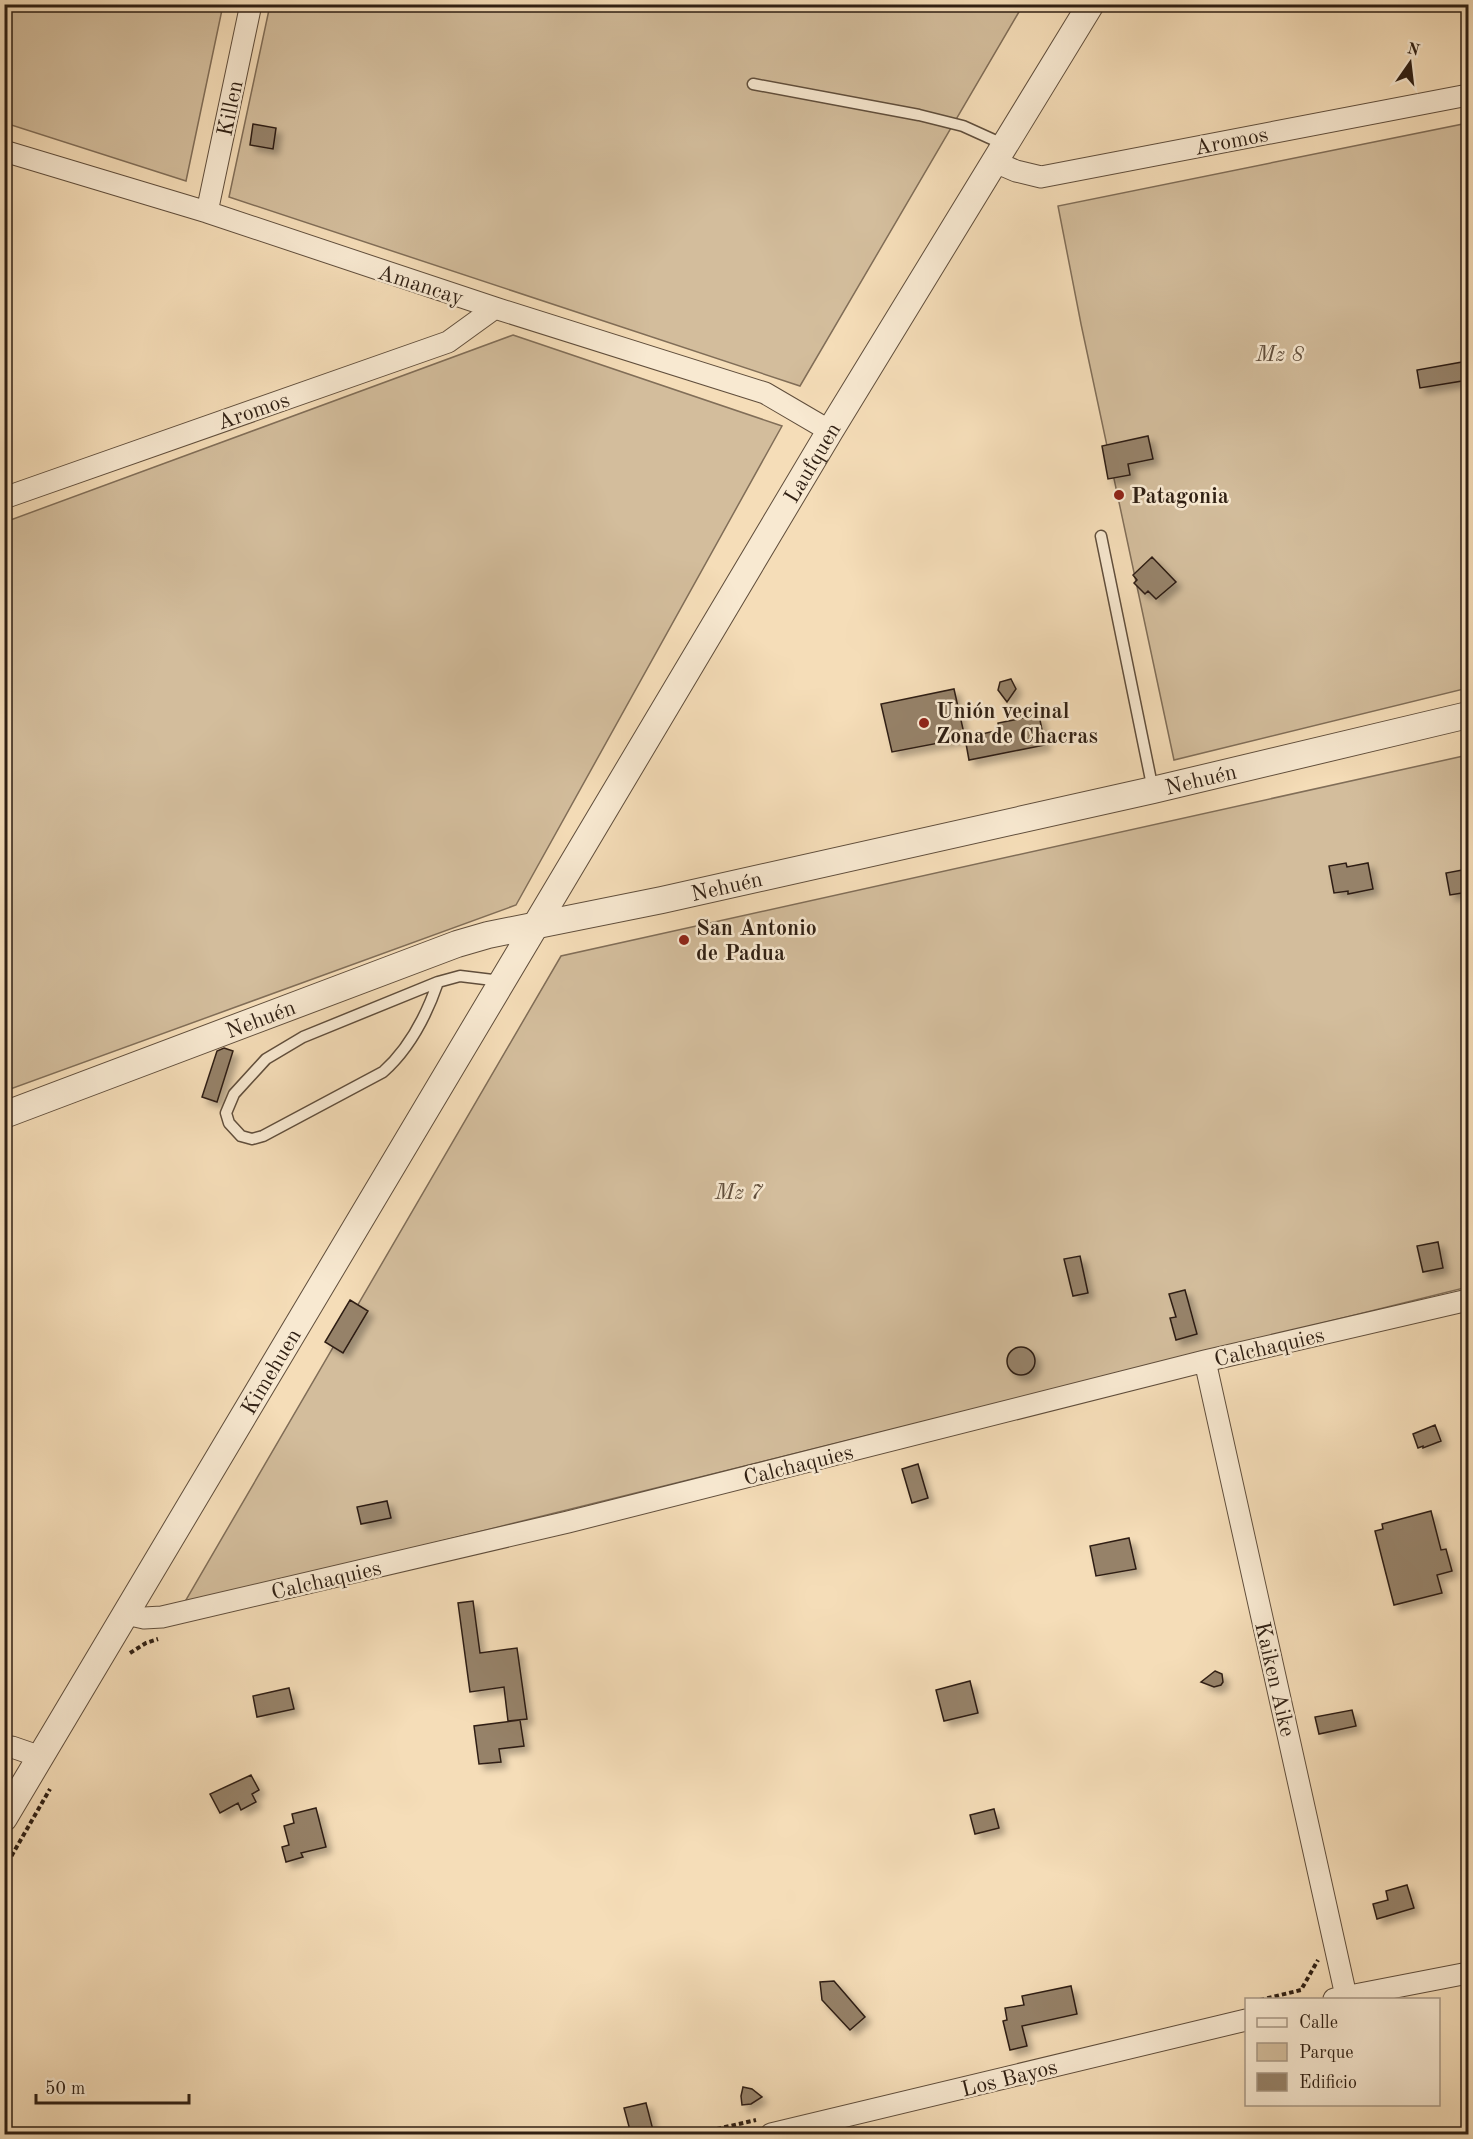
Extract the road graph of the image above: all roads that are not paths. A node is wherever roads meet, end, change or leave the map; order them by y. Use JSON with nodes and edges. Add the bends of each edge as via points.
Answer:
{"nodes":[{"id":1,"x":251,"y":4,"type":"edge"},
{"id":2,"x":1091,"y":4,"type":"edge"},
{"id":3,"x":753,"y":84,"type":"dead end"},
{"id":4,"x":1468,"y":95,"type":"edge"},
{"id":5,"x":4,"y":151,"type":"edge"},
{"id":6,"x":1000,"y":154,"type":"junction"},
{"id":7,"x":207,"y":212,"type":"junction"},
{"id":8,"x":495,"y":308,"type":"junction"},
{"id":9,"x":830,"y":431,"type":"junction"},
{"id":10,"x":4,"y":498,"type":"edge"},
{"id":11,"x":1101,"y":536,"type":"dead end"},
{"id":12,"x":1468,"y":716,"type":"edge"},
{"id":13,"x":1153,"y":790,"type":"junction"},
{"id":14,"x":538,"y":924,"type":"junction"},
{"id":15,"x":503,"y":981,"type":"junction"},
{"id":16,"x":438,"y":982,"type":"junction"},
{"id":17,"x":4,"y":1115,"type":"edge"},
{"id":18,"x":1468,"y":1300,"type":"edge"},
{"id":19,"x":1205,"y":1361,"type":"junction"},
{"id":20,"x":126,"y":1614,"type":"junction"},
{"id":21,"x":4,"y":1748,"type":"edge"},
{"id":22,"x":41,"y":1757,"type":"junction"},
{"id":23,"x":4,"y":1818,"type":"edge"},
{"id":24,"x":1468,"y":1973,"type":"edge"},
{"id":25,"x":1339,"y":1998,"type":"edge"},
{"id":26,"x":1245,"y":2020,"type":"edge"},
{"id":27,"x":771,"y":2134,"type":"edge"}],
"edges":[{"from":1,"to":7,"type":"street","name":"Killen"},
{"from":2,"to":6,"type":"street","name":"Laufquen"},
{"from":3,"to":6,"type":"lane","via":[[963,126]]},
{"from":4,"to":6,"type":"street","name":"Aromos","via":[[1041,177],[1016,171]]},
{"from":5,"to":7,"type":"street","name":"Amancay"},
{"from":6,"to":9,"type":"street","name":"Laufquen"},
{"from":7,"to":8,"type":"street","name":"Amancay"},
{"from":8,"to":9,"type":"street","name":"Amancay","via":[[765,393]]},
{"from":8,"to":10,"type":"street","name":"Aromos","via":[[448,342]]},
{"from":9,"to":14,"type":"street","name":"Laufquen"},
{"from":11,"to":13,"type":"lane"},
{"from":12,"to":13,"type":"street","name":"Nehuén"},
{"from":13,"to":14,"type":"street","name":"Nehuén"},
{"from":14,"to":15,"type":"street","name":"Kimehuen"},
{"from":14,"to":17,"type":"street","name":"Nehuén","via":[[457,944]]},
{"from":15,"to":16,"type":"lane","via":[[460,976]]},
{"from":15,"to":20,"type":"street","name":"Kimehuen"},
{"from":16,"to":16,"type":"lane","via":[[431,1003],[398,1059],[383,1072],[263,1136],[241,1136],[228,1123],[226,1113],[234,1094],[266,1059],[303,1037]]},
{"from":18,"to":19,"type":"street","name":"Calchaquies"},
{"from":19,"to":20,"type":"street","name":"Calchaquies","via":[[591,1516],[265,1593],[162,1617]]},
{"from":19,"to":25,"type":"street","name":"Kaiken Aike"},
{"from":20,"to":22,"type":"street","name":"Kimehuen"},
{"from":21,"to":22,"type":"street"},
{"from":22,"to":23,"type":"street","name":"Kimehuen"},
{"from":24,"to":25,"type":"street"},
{"from":26,"to":27,"type":"street","name":"Los Bayos"}]}
